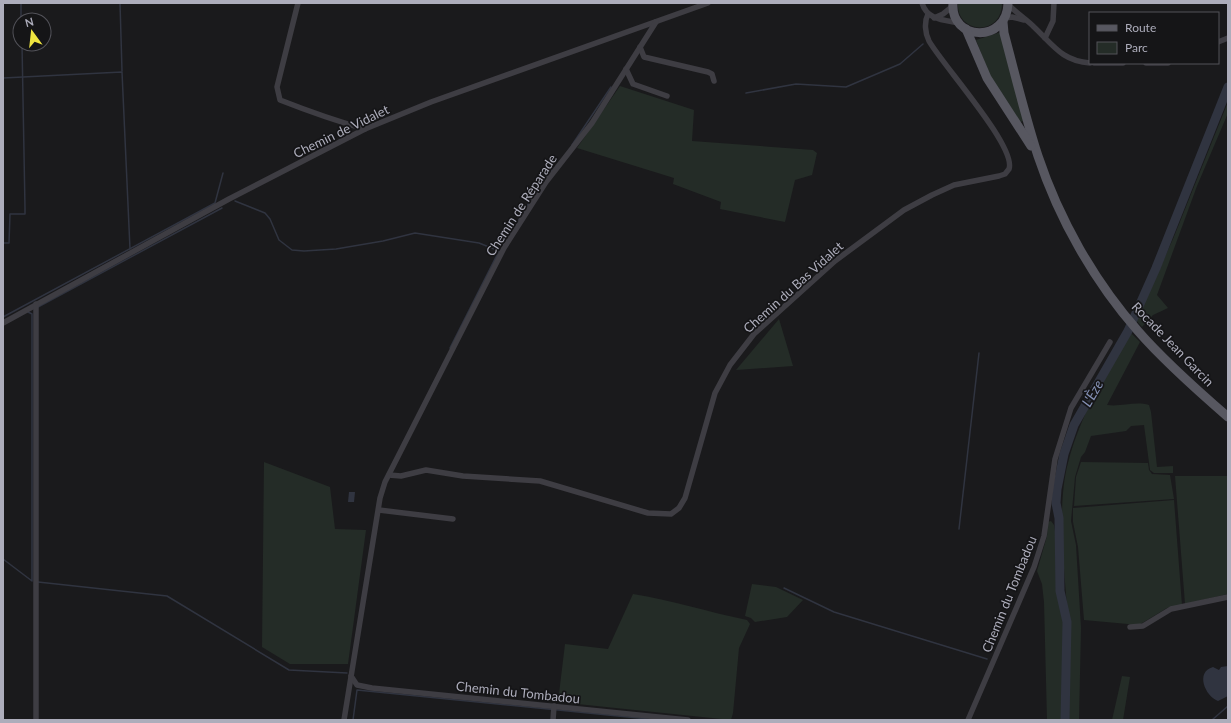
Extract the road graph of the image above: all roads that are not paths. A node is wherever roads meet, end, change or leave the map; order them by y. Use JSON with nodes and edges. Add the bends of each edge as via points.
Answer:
{"nodes":[{"id":1,"x":298,"y":3,"type":"edge"},
{"id":2,"x":708,"y":3,"type":"edge"},
{"id":3,"x":922,"y":3,"type":"edge"},
{"id":4,"x":1054,"y":3,"type":"edge"},
{"id":5,"x":953,"y":4,"type":"edge"},
{"id":6,"x":1008,"y":4,"type":"edge"},
{"id":7,"x":928,"y":14,"type":"junction"},
{"id":8,"x":934,"y":18,"type":"junction"},
{"id":9,"x":1004,"y":20,"type":"junction"},
{"id":10,"x":1026,"y":20,"type":"junction"},
{"id":11,"x":656,"y":22,"type":"junction"},
{"id":12,"x":963,"y":26,"type":"junction"},
{"id":13,"x":1045,"y":38,"type":"junction"},
{"id":14,"x":640,"y":47,"type":"junction"},
{"id":15,"x":1089,"y":63,"type":"edge"},
{"id":16,"x":626,"y":69,"type":"junction"},
{"id":17,"x":714,"y":81,"type":"dead end"},
{"id":18,"x":667,"y":96,"type":"dead end"},
{"id":19,"x":365,"y":129,"type":"junction"},
{"id":20,"x":1038,"y":157,"type":"junction"},
{"id":21,"x":36,"y":304,"type":"junction"},
{"id":22,"x":3,"y":323,"type":"edge"},
{"id":23,"x":1110,"y":342,"type":"dead end"},
{"id":24,"x":1228,"y":417,"type":"edge"},
{"id":25,"x":389,"y":475,"type":"junction"},
{"id":26,"x":379,"y":510,"type":"junction"},
{"id":27,"x":453,"y":519,"type":"dead end"},
{"id":28,"x":1228,"y":597,"type":"edge"},
{"id":29,"x":1130,"y":627,"type":"dead end"},
{"id":30,"x":352,"y":676,"type":"junction"},
{"id":31,"x":554,"y":706,"type":"junction"},
{"id":32,"x":36,"y":720,"type":"edge"},
{"id":33,"x":344,"y":720,"type":"edge"},
{"id":34,"x":553,"y":720,"type":"edge"},
{"id":35,"x":688,"y":720,"type":"edge"},
{"id":36,"x":968,"y":720,"type":"edge"}],
"edges":[{"from":1,"to":19,"type":"street","via":[[277,87],[280,100]]},
{"from":2,"to":11,"type":"street","name":"Chemin de Vidalet"},
{"from":3,"to":7,"type":"street"},
{"from":4,"to":13,"type":"street","via":[[1052,21]]},
{"from":5,"to":8,"type":"street","via":[[943,14]]},
{"from":5,"to":12,"type":"main road","name":"Rocade Jean Garcin","via":[[956,18]]},
{"from":6,"to":9,"type":"main road"},
{"from":6,"to":10,"type":"street"},
{"from":7,"to":8,"type":"street"},
{"from":7,"to":25,"type":"street","name":"Chemin du Bas Vidalet","via":[[925,25],[930,41],[999,139],[1010,159],[1009,169],[999,176],[946,189],[904,210],[835,261],[754,334],[730,365],[715,393],[685,498],[679,508],[671,514],[648,513],[540,481],[463,476],[426,470],[401,476]]},
{"from":8,"to":12,"type":"street"},
{"from":9,"to":10,"type":"street","via":[[1012,17]]},
{"from":9,"to":12,"type":"main road","via":[[994,29],[982,33]]},
{"from":9,"to":20,"type":"main road","name":"Rocade Jean Garcin","via":[[1006,40]]},
{"from":10,"to":13,"type":"street"},
{"from":11,"to":14,"type":"street","name":"Chemin de Réparade"},
{"from":11,"to":19,"type":"street","name":"Chemin de Vidalet","via":[[431,102]]},
{"from":12,"to":20,"type":"main road","name":"Rocade Jean Garcin","via":[[993,90]]},
{"from":13,"to":15,"type":"street","via":[[1063,55]]},
{"from":14,"to":16,"type":"street","name":"Chemin de Réparade"},
{"from":14,"to":17,"type":"street","via":[[644,57],[708,72],[712,74]]},
{"from":16,"to":18,"type":"street","via":[[633,84]]},
{"from":16,"to":25,"type":"street","name":"Chemin de Réparade","via":[[592,123],[546,182],[504,248]]},
{"from":19,"to":21,"type":"street","name":"Chemin de Vidalet","via":[[229,199]]},
{"from":20,"to":24,"type":"main road","name":"Rocade Jean Garcin","via":[[1069,228],[1098,278],[1124,314],[1153,346]]},
{"from":21,"to":22,"type":"street","name":"Chemin de Vidalet"},
{"from":21,"to":32,"type":"street"},
{"from":23,"to":36,"type":"street","name":"Chemin du Tombadou","via":[[1071,408],[1055,459],[1044,536],[1010,624]]},
{"from":25,"to":26,"type":"street","name":"Chemin de Réparade"},
{"from":26,"to":27,"type":"street"},
{"from":26,"to":30,"type":"street","name":"Chemin de Réparade"},
{"from":28,"to":29,"type":"street","via":[[1171,609],[1143,626]]},
{"from":30,"to":31,"type":"street","name":"Chemin du Tombadou","via":[[357,685],[372,688]]},
{"from":30,"to":33,"type":"street","name":"Chemin de Réparade"},
{"from":31,"to":34,"type":"street"},
{"from":31,"to":35,"type":"street","name":"Chemin du Tombadou"}]}
